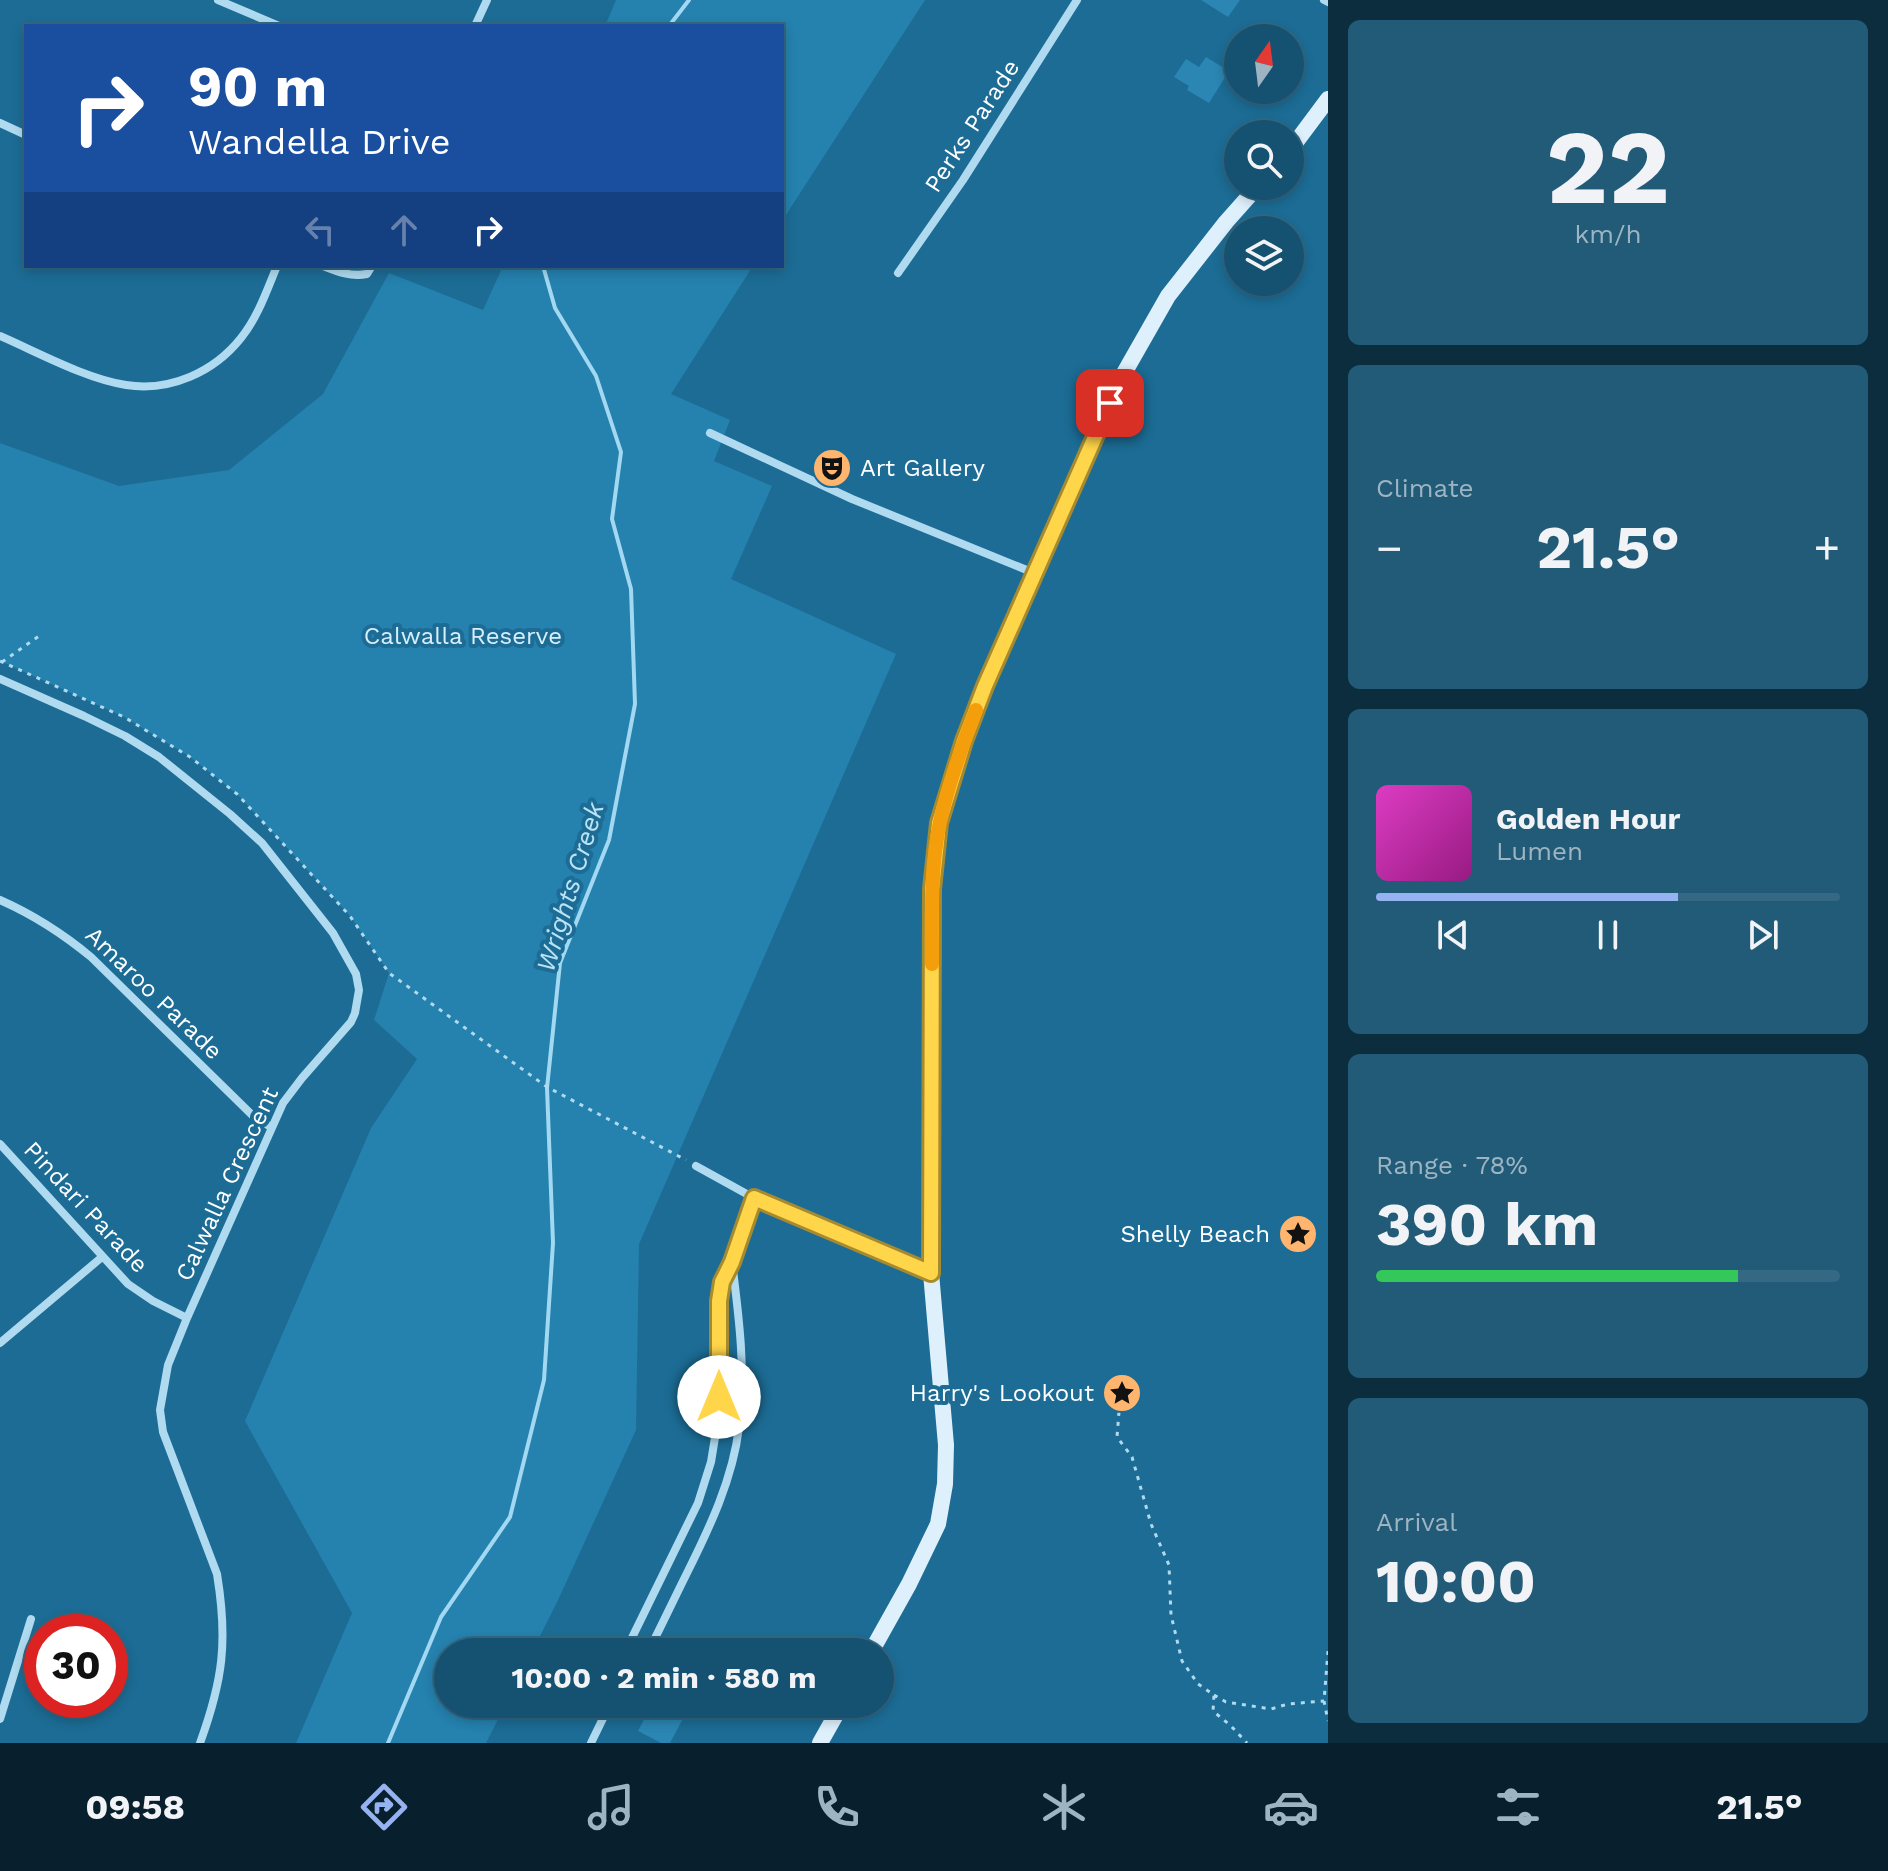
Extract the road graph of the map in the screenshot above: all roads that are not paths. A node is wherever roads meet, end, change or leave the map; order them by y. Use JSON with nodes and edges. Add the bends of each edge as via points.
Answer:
{"nodes":[{"id":1,"x":218,"y":0,"type":"edge"},
{"id":2,"x":487,"y":0,"type":"edge"},
{"id":3,"x":1077,"y":0,"type":"edge"},
{"id":4,"x":274,"y":24,"type":"edge"},
{"id":5,"x":476,"y":24,"type":"edge"},
{"id":6,"x":1328,"y":99,"type":"edge"},
{"id":7,"x":0,"y":123,"type":"edge"},
{"id":8,"x":1304,"y":131,"type":"edge"},
{"id":9,"x":24,"y":134,"type":"edge"},
{"id":10,"x":1246,"y":200,"type":"edge"},
{"id":11,"x":276,"y":268,"type":"edge"},
{"id":12,"x":329,"y":268,"type":"edge"},
{"id":13,"x":372,"y":268,"type":"edge"},
{"id":14,"x":898,"y":273,"type":"dead end"},
{"id":15,"x":0,"y":336,"type":"edge"},
{"id":16,"x":710,"y":433,"type":"dead end"},
{"id":17,"x":1034,"y":573,"type":"junction"},
{"id":18,"x":0,"y":679,"type":"edge"},
{"id":19,"x":0,"y":900,"type":"edge"},
{"id":20,"x":271,"y":1127,"type":"junction"},
{"id":21,"x":0,"y":1144,"type":"edge"},
{"id":22,"x":696,"y":1166,"type":"road end"},
{"id":23,"x":754,"y":1198,"type":"junction"},
{"id":24,"x":102,"y":1257,"type":"junction"},
{"id":25,"x":732,"y":1262,"type":"junction"},
{"id":26,"x":931,"y":1273,"type":"junction"},
{"id":27,"x":187,"y":1318,"type":"junction"},
{"id":28,"x":0,"y":1343,"type":"edge"},
{"id":29,"x":632,"y":1638,"type":"edge"},
{"id":30,"x":655,"y":1638,"type":"edge"},
{"id":31,"x":879,"y":1638,"type":"edge"},
{"id":32,"x":24,"y":1642,"type":"edge"},
{"id":33,"x":603,"y":1718,"type":"edge"},
{"id":34,"x":834,"y":1718,"type":"edge"},
{"id":35,"x":0,"y":1719,"type":"edge"},
{"id":36,"x":200,"y":1743,"type":"edge"},
{"id":37,"x":591,"y":1743,"type":"edge"},
{"id":38,"x":820,"y":1743,"type":"edge"}],
"edges":[{"from":1,"to":4,"type":"street"},
{"from":2,"to":5,"type":"street"},
{"from":3,"to":14,"type":"street","name":"Perks Parade"},
{"from":6,"to":8,"type":"street"},
{"from":7,"to":9,"type":"street"},
{"from":10,"to":17,"type":"street","via":[[1168,296],[1138,348]]},
{"from":11,"to":15,"type":"street","via":[[241,338],[203,371],[181,381],[128,386]]},
{"from":12,"to":13,"type":"street","via":[[352,275],[367,274]]},
{"from":16,"to":17,"type":"street","via":[[852,499]]},
{"from":17,"to":26,"type":"street","via":[[964,741],[939,823],[932,889]]},
{"from":18,"to":20,"type":"street","name":"Calwalla Crescent","via":[[159,757],[262,843],[333,933],[356,974],[355,1013],[292,1090]]},
{"from":19,"to":20,"type":"street","name":"Amaroo Parade","via":[[72,941],[246,1110]]},
{"from":20,"to":27,"type":"street","name":"Calwalla Crescent"},
{"from":21,"to":24,"type":"street","name":"Pindari Parade"},
{"from":22,"to":23,"type":"street"},
{"from":23,"to":25,"type":"street"},
{"from":23,"to":26,"type":"street"},
{"from":24,"to":27,"type":"street","name":"Pindari Parade","via":[[141,1294]]},
{"from":24,"to":28,"type":"street"},
{"from":25,"to":29,"type":"street","via":[[719,1301],[718,1419],[711,1462],[698,1503]]},
{"from":25,"to":30,"type":"street","via":[[743,1358],[735,1452],[703,1540]]},
{"from":26,"to":31,"type":"street","via":[[945,1484],[938,1524]]},
{"from":27,"to":36,"type":"street","name":"Calwalla Crescent","via":[[168,1365],[160,1410],[168,1448],[217,1574],[221,1598],[220,1677]]},
{"from":32,"to":35,"type":"street"},
{"from":33,"to":37,"type":"street"},
{"from":34,"to":38,"type":"street"}]}
